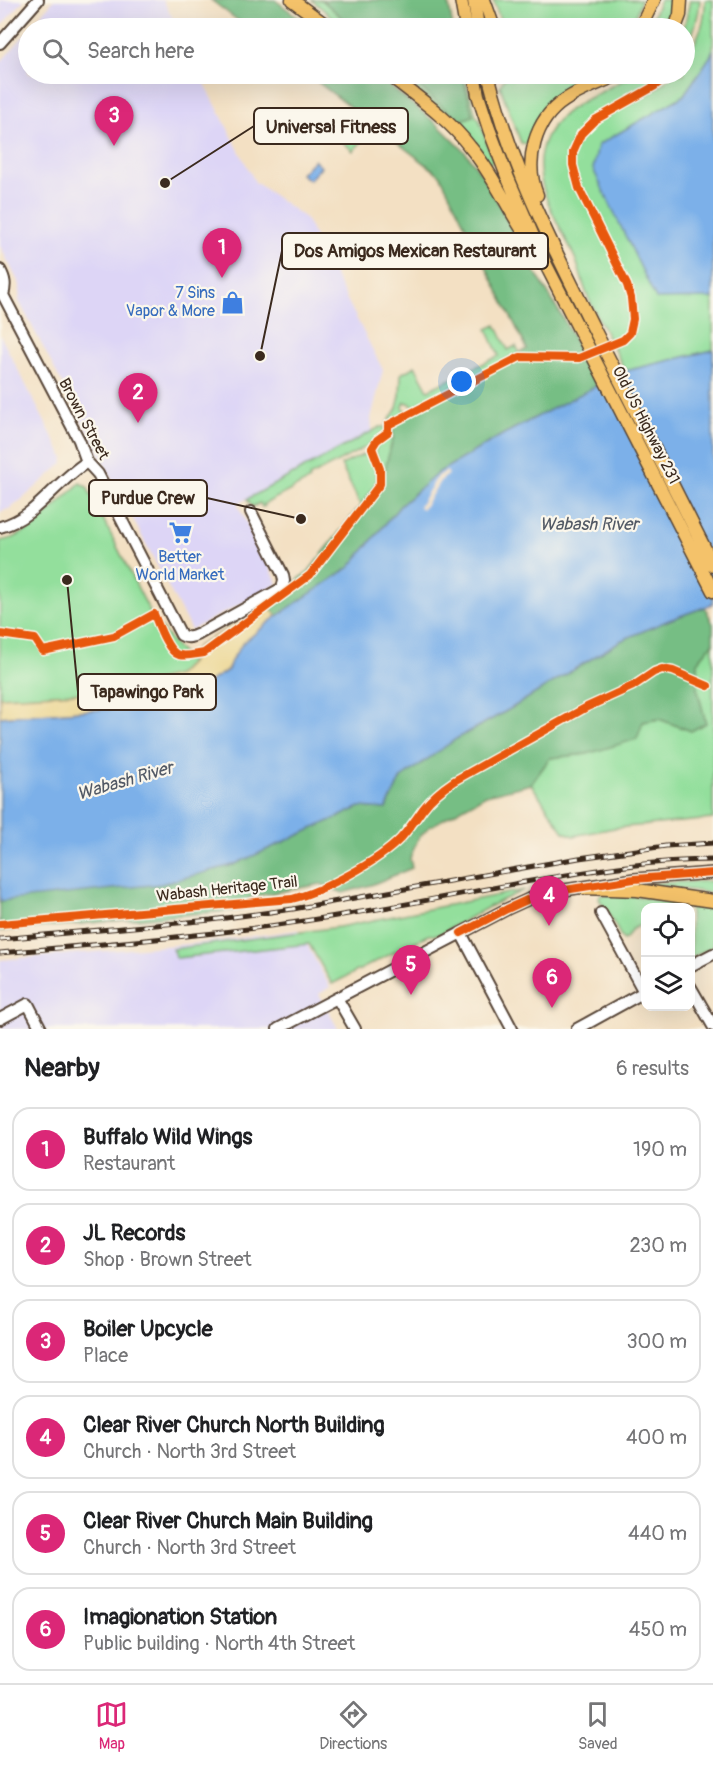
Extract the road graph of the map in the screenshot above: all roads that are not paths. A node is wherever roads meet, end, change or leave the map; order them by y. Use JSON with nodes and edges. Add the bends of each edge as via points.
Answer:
{"nodes":[{"id":1,"x":38,"y":0,"type":"edge"},
{"id":2,"x":292,"y":0,"type":"edge"},
{"id":3,"x":304,"y":0,"type":"edge"},
{"id":4,"x":462,"y":0,"type":"edge"},
{"id":5,"x":474,"y":0,"type":"edge"},
{"id":6,"x":484,"y":0,"type":"edge"},
{"id":7,"x":681,"y":0,"type":"edge"},
{"id":8,"x":651,"y":2,"type":"edge"},
{"id":9,"x":22,"y":18,"type":"edge"},
{"id":10,"x":316,"y":18,"type":"edge"},
{"id":11,"x":324,"y":18,"type":"edge"},
{"id":12,"x":465,"y":18,"type":"edge"},
{"id":13,"x":477,"y":18,"type":"edge"},
{"id":14,"x":490,"y":18,"type":"edge"},
{"id":15,"x":644,"y":18,"type":"edge"},
{"id":16,"x":679,"y":18,"type":"edge"},
{"id":17,"x":18,"y":23,"type":"edge"},
{"id":18,"x":0,"y":43,"type":"edge"},
{"id":19,"x":400,"y":84,"type":"edge"},
{"id":20,"x":476,"y":84,"type":"edge"},
{"id":21,"x":491,"y":84,"type":"edge"},
{"id":22,"x":598,"y":84,"type":"edge"},
{"id":23,"x":542,"y":257,"type":"junction"},
{"id":24,"x":0,"y":270,"type":"edge"},
{"id":25,"x":2,"y":294,"type":"edge"},
{"id":26,"x":577,"y":295,"type":"junction"},
{"id":27,"x":87,"y":462,"type":"junction"},
{"id":28,"x":251,"y":512,"type":"dead end"},
{"id":29,"x":0,"y":527,"type":"edge"},
{"id":30,"x":713,"y":565,"type":"edge"},
{"id":31,"x":713,"y":591,"type":"edge"},
{"id":32,"x":713,"y":873,"type":"edge"},
{"id":33,"x":583,"y":888,"type":"junction"},
{"id":34,"x":713,"y":901,"type":"edge"},
{"id":35,"x":601,"y":913,"type":"dead end"},
{"id":36,"x":461,"y":933,"type":"junction"},
{"id":37,"x":713,"y":954,"type":"edge"},
{"id":38,"x":695,"y":963,"type":"edge"},
{"id":39,"x":641,"y":984,"type":"edge"},
{"id":40,"x":641,"y":993,"type":"edge"},
{"id":41,"x":695,"y":995,"type":"edge"},
{"id":42,"x":337,"y":998,"type":"junction"},
{"id":43,"x":0,"y":1019,"type":"edge"},
{"id":44,"x":713,"y":1026,"type":"edge"},
{"id":45,"x":41,"y":1029,"type":"edge"},
{"id":46,"x":278,"y":1029,"type":"edge"},
{"id":47,"x":355,"y":1029,"type":"edge"},
{"id":48,"x":512,"y":1029,"type":"edge"},
{"id":49,"x":577,"y":1029,"type":"edge"}],
"edges":[{"from":1,"to":9,"type":"street"},
{"from":2,"to":10,"type":"main road"},
{"from":3,"to":11,"type":"main road"},
{"from":4,"to":12,"type":"main road"},
{"from":5,"to":13,"type":"main road"},
{"from":6,"to":14,"type":"main road"},
{"from":7,"to":16,"type":"main road"},
{"from":8,"to":15,"type":"main road"},
{"from":17,"to":18,"type":"street"},
{"from":19,"to":23,"type":"main road","via":[[470,146]]},
{"from":20,"to":23,"type":"main road","name":"Old US Highway 231","via":[[507,176]]},
{"from":21,"to":26,"type":"main road","name":"Old US Highway 231","via":[[529,196]]},
{"from":22,"to":26,"type":"main road","via":[[556,107],[540,128],[531,156],[536,193],[566,257]]},
{"from":23,"to":31,"type":"main road","name":"Old US Highway 231"},
{"from":24,"to":25,"type":"street","name":"Brown Street","via":[[6,287]]},
{"from":25,"to":27,"type":"street","name":"Brown Street"},
{"from":26,"to":30,"type":"main road","name":"Old US Highway 231"},
{"from":27,"to":28,"type":"street","name":"Brown Street","via":[[98,474],[185,638],[282,588],[283,575]]},
{"from":27,"to":29,"type":"street","via":[[27,515]]},
{"from":32,"to":33,"type":"street","via":[[634,879]]},
{"from":33,"to":34,"type":"main road","via":[[638,890]]},
{"from":33,"to":36,"type":"street","via":[[529,899]]},
{"from":35,"to":39,"type":"street"},
{"from":36,"to":42,"type":"street"},
{"from":36,"to":48,"type":"street"},
{"from":37,"to":38,"type":"street"},
{"from":40,"to":49,"type":"street"},
{"from":41,"to":44,"type":"street"},
{"from":42,"to":46,"type":"street"},
{"from":42,"to":47,"type":"street"},
{"from":43,"to":45,"type":"street","via":[[28,1004]]}]}
